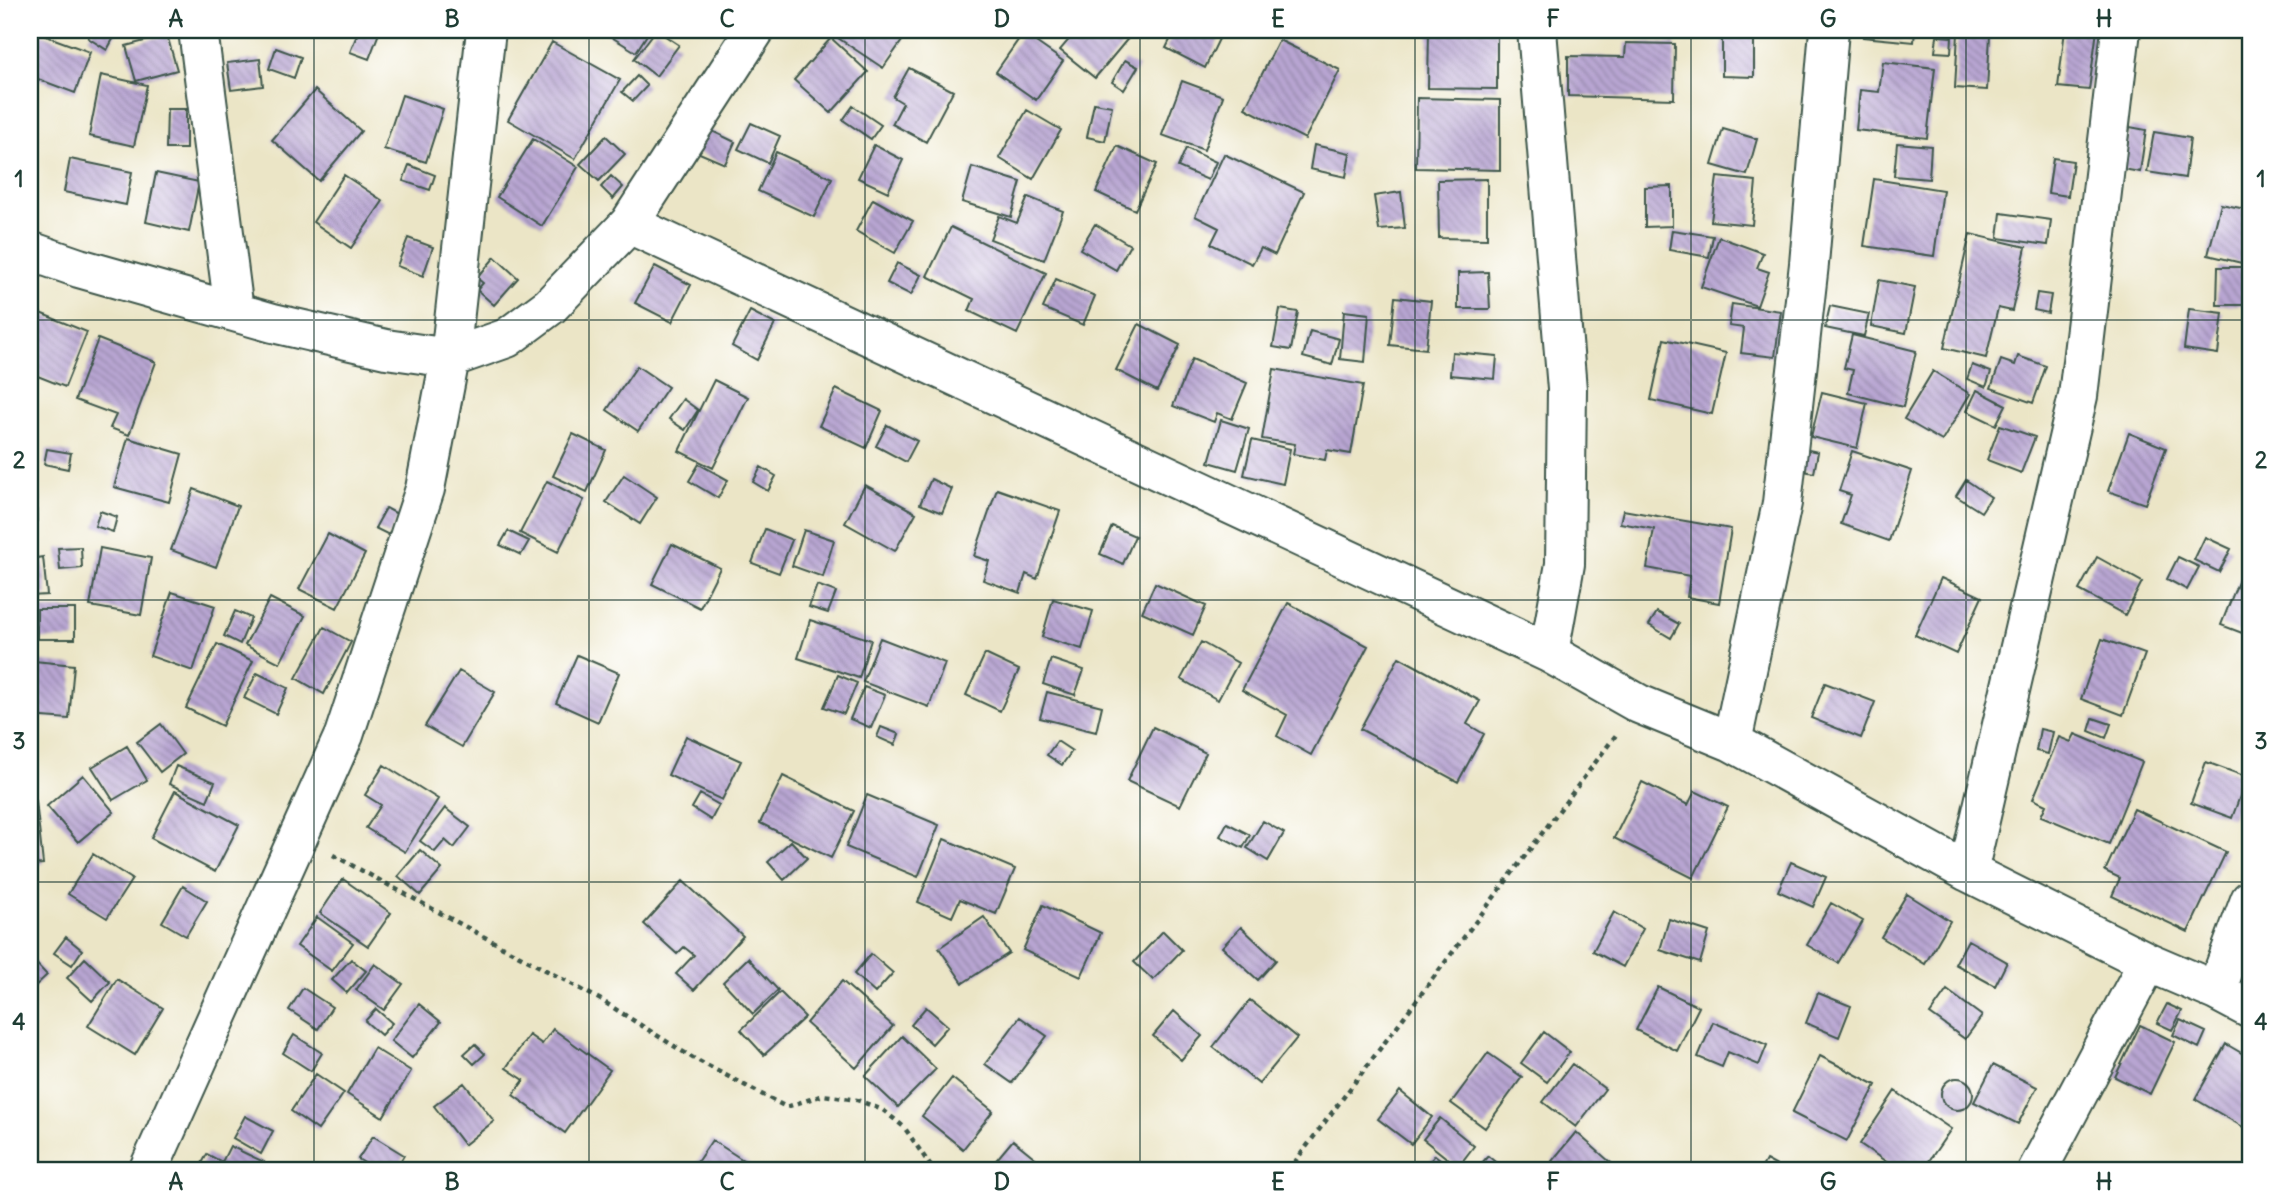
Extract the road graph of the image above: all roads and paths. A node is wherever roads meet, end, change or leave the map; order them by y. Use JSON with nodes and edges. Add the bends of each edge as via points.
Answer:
{"nodes":[{"id":1,"x":198,"y":30,"type":"edge"},
{"id":2,"x":486,"y":30,"type":"edge"},
{"id":3,"x":755,"y":30,"type":"edge"},
{"id":4,"x":1537,"y":30,"type":"edge"},
{"id":5,"x":1829,"y":30,"type":"edge"},
{"id":6,"x":2121,"y":30,"type":"edge"},
{"id":7,"x":629,"y":225,"type":"junction"},
{"id":8,"x":30,"y":251,"type":"edge"},
{"id":9,"x":234,"y":311,"type":"junction"},
{"id":10,"x":450,"y":358,"type":"junction"},
{"id":11,"x":1549,"y":653,"type":"junction"},
{"id":12,"x":1639,"y":704,"type":"junction"},
{"id":13,"x":1732,"y":742,"type":"junction"},
{"id":14,"x":298,"y":836,"type":"junction"},
{"id":15,"x":1968,"y":872,"type":"junction"},
{"id":16,"x":2250,"y":900,"type":"edge"},
{"id":17,"x":2148,"y":962,"type":"junction"},
{"id":18,"x":2216,"y":991,"type":"junction"},
{"id":19,"x":2250,"y":1009,"type":"edge"},
{"id":20,"x":148,"y":1171,"type":"edge"},
{"id":21,"x":934,"y":1171,"type":"edge"},
{"id":22,"x":1288,"y":1171,"type":"edge"},
{"id":23,"x":2037,"y":1171,"type":"edge"}],
"edges":[{"from":1,"to":9,"type":"street"},
{"from":2,"to":10,"type":"street"},
{"from":3,"to":7,"type":"street"},
{"from":4,"to":11,"type":"street","via":[[1567,389],[1565,564]]},
{"from":5,"to":13,"type":"street","via":[[1782,503]]},
{"from":6,"to":15,"type":"street","via":[[2078,396]]},
{"from":7,"to":10,"type":"street","via":[[550,306],[507,338]]},
{"from":7,"to":11,"type":"street"},
{"from":8,"to":9,"type":"street"},
{"from":9,"to":10,"type":"street","via":[[386,349]]},
{"from":10,"to":14,"type":"street","via":[[425,489],[344,736]]},
{"from":11,"to":12,"type":"street"},
{"from":12,"to":13,"type":"street"},
{"from":12,"to":22,"type":"path"},
{"from":13,"to":15,"type":"street"},
{"from":14,"to":20,"type":"street"},
{"from":14,"to":21,"type":"path","via":[[601,1000],[693,1058],[786,1107],[823,1095],[883,1110],[904,1127]]},
{"from":15,"to":17,"type":"street"},
{"from":16,"to":18,"type":"street"},
{"from":17,"to":18,"type":"street"},
{"from":17,"to":23,"type":"street"},
{"from":18,"to":19,"type":"street"}]}
